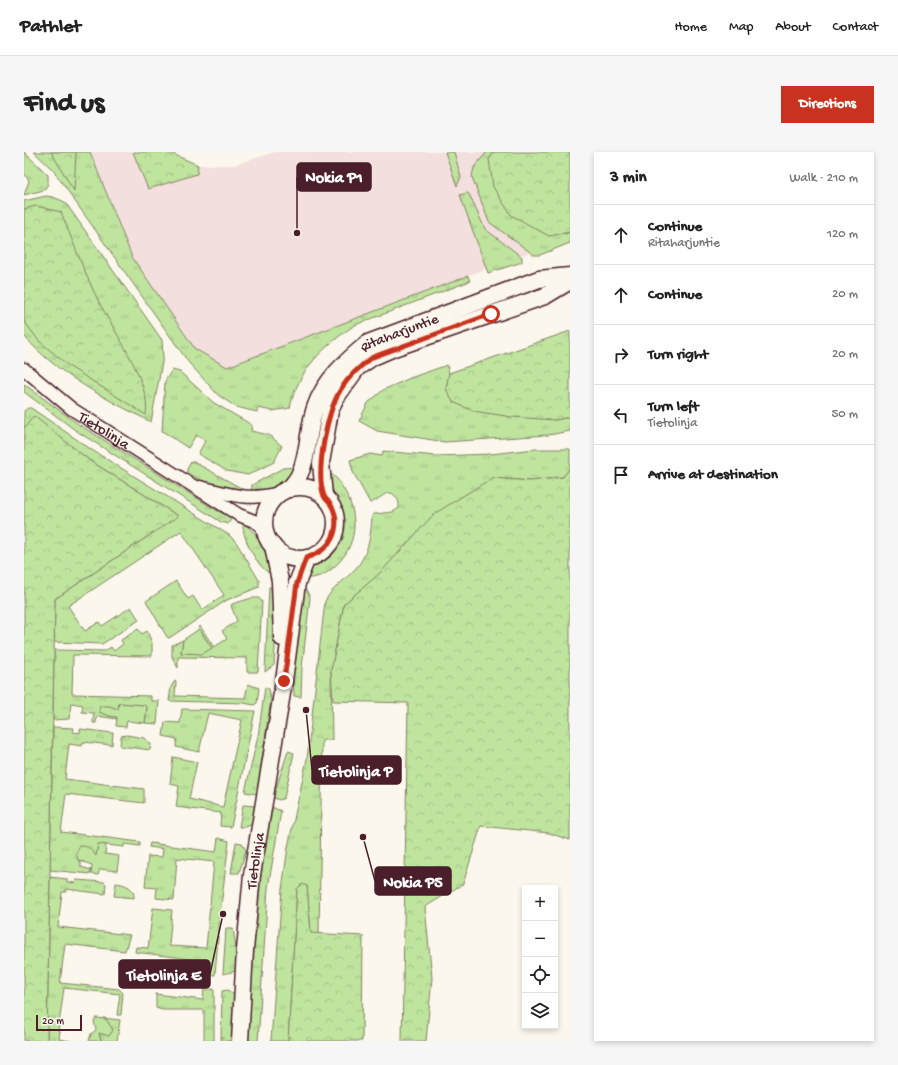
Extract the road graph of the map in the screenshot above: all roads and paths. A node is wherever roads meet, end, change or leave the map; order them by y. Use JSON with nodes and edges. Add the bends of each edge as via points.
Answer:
{"nodes":[{"id":1,"x":570,"y":276,"type":"edge"},
{"id":2,"x":570,"y":281,"type":"edge"},
{"id":3,"x":24,"y":369,"type":"edge"},
{"id":4,"x":189,"y":484,"type":"junction"},
{"id":5,"x":284,"y":491,"type":"junction"},
{"id":6,"x":324,"y":496,"type":"junction"},
{"id":7,"x":265,"y":528,"type":"junction"},
{"id":8,"x":273,"y":546,"type":"junction"},
{"id":9,"x":306,"y":558,"type":"junction"},
{"id":10,"x":284,"y":681,"type":"junction"},
{"id":11,"x":240,"y":1041,"type":"edge"}],
"edges":[{"from":1,"to":5,"type":"street","name":"Ritaharjuntie","via":[[539,279],[368,343],[346,361],[320,396],[314,408],[299,476]]},
{"from":2,"to":6,"type":"street","name":"Ritaharjuntie","via":[[545,296],[394,348],[373,357],[357,368],[341,389],[330,411],[321,463]]},
{"from":3,"to":4,"type":"street","name":"Tietolinja","via":[[72,409]]},
{"from":4,"to":5,"type":"street","name":"Tietolinja","via":[[244,498],[258,498]]},
{"from":4,"to":7,"type":"street","name":"Tietolinja"},
{"from":5,"to":6,"type":"street","via":[[299,487],[309,488]]},
{"from":5,"to":7,"type":"street","via":[[267,508]]},
{"from":6,"to":9,"type":"street","via":[[334,511],[334,533],[322,551]]},
{"from":7,"to":8,"type":"street"},
{"from":8,"to":9,"type":"street","via":[[280,553],[290,557]]},
{"from":8,"to":10,"type":"street","name":"Tietolinja","via":[[280,581]]},
{"from":9,"to":10,"type":"street","name":"Tietolinja","via":[[297,583]]},
{"from":10,"to":11,"type":"street","name":"Tietolinja","via":[[252,875]]}]}
